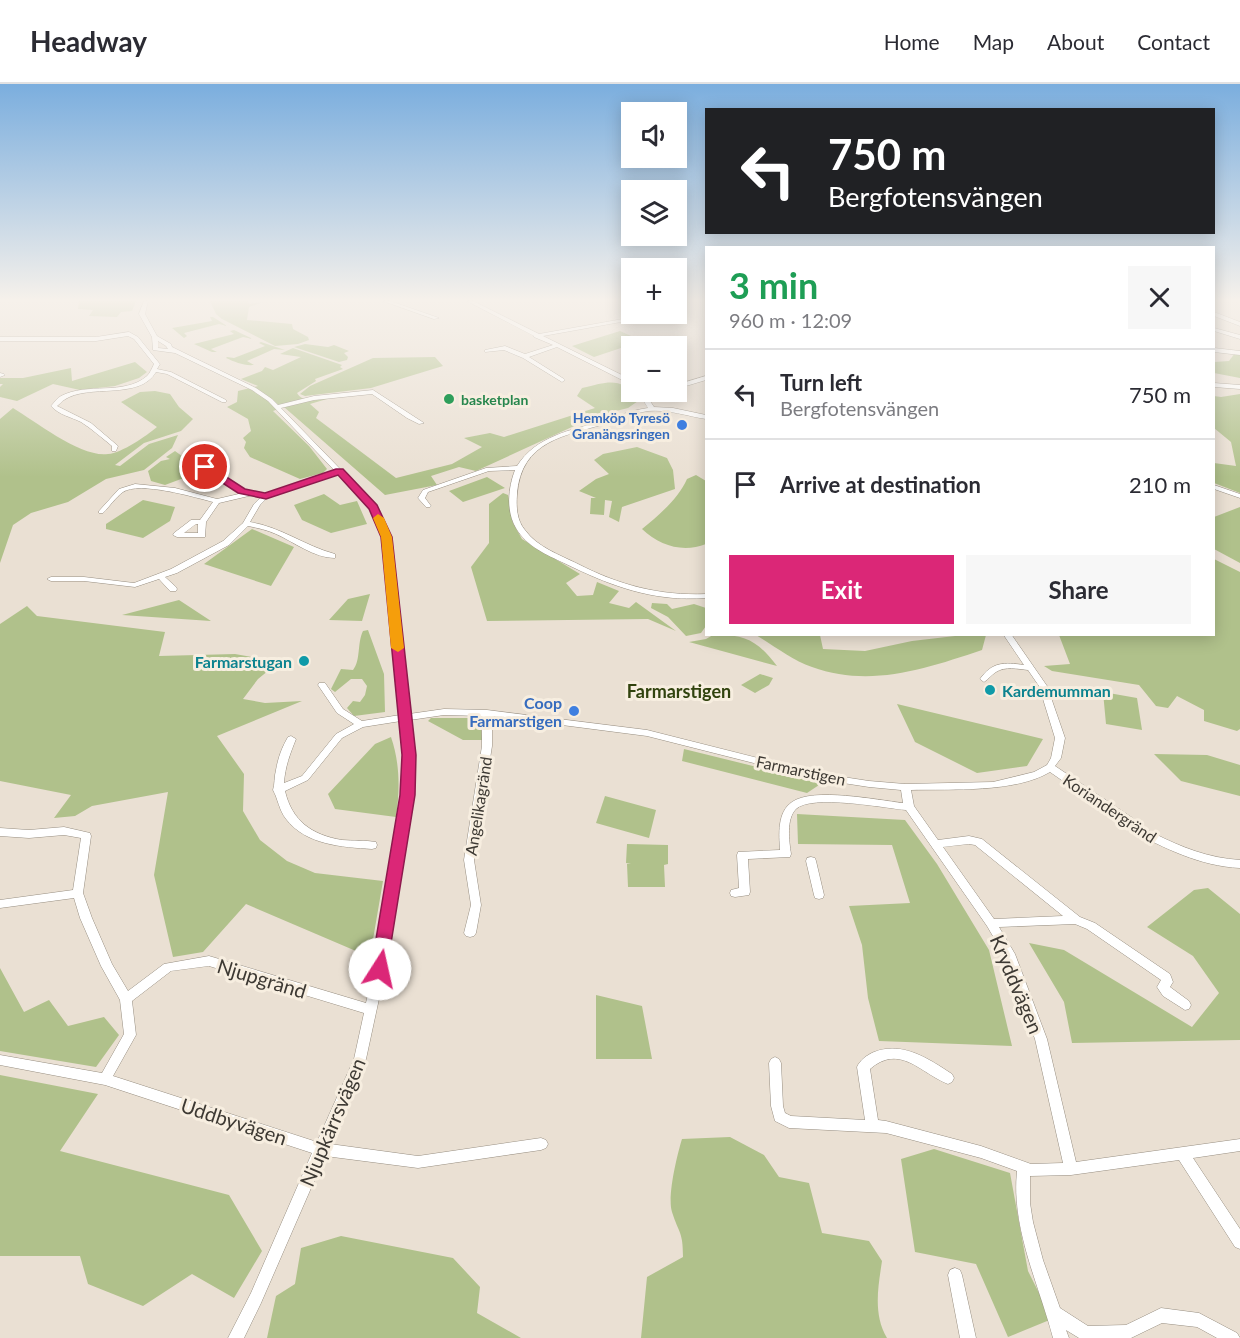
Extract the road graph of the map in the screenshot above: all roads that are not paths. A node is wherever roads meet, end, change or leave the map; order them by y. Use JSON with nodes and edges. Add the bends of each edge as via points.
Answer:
{"nodes":[{"id":1,"x":154,"y":360,"type":"edge"},
{"id":2,"x":193,"y":360,"type":"edge"},
{"id":3,"x":529,"y":360,"type":"edge"},
{"id":4,"x":584,"y":360,"type":"edge"},
{"id":5,"x":156,"y":370,"type":"junction"},
{"id":6,"x":621,"y":378,"type":"edge"},
{"id":7,"x":705,"y":378,"type":"edge"},
{"id":8,"x":562,"y":380,"type":"dead end"},
{"id":9,"x":687,"y":384,"type":"edge"},
{"id":10,"x":1215,"y":385,"type":"edge"},
{"id":11,"x":1240,"y":387,"type":"edge"},
{"id":12,"x":224,"y":401,"type":"dead end"},
{"id":13,"x":648,"y":402,"type":"edge"},
{"id":14,"x":276,"y":406,"type":"junction"},
{"id":15,"x":652,"y":409,"type":"junction"},
{"id":16,"x":705,"y":417,"type":"edge"},
{"id":17,"x":422,"y":423,"type":"dead end"},
{"id":18,"x":114,"y":450,"type":"dead end"},
{"id":19,"x":205,"y":467,"type":"dead end"},
{"id":20,"x":517,"y":468,"type":"junction"},
{"id":21,"x":340,"y":471,"type":"junction"},
{"id":22,"x":1215,"y":487,"type":"edge"},
{"id":23,"x":250,"y":494,"type":"junction"},
{"id":24,"x":266,"y":496,"type":"junction"},
{"id":25,"x":1240,"y":496,"type":"edge"},
{"id":26,"x":217,"y":501,"type":"junction"},
{"id":27,"x":428,"y":506,"type":"dead end"},
{"id":28,"x":101,"y":512,"type":"dead end"},
{"id":29,"x":202,"y":522,"type":"junction"},
{"id":30,"x":246,"y":524,"type":"junction"},
{"id":31,"x":177,"y":535,"type":"junction"},
{"id":32,"x":170,"y":541,"type":"dead end"},
{"id":33,"x":332,"y":556,"type":"dead end"},
{"id":34,"x":160,"y":576,"type":"junction"},
{"id":35,"x":51,"y":579,"type":"dead end"},
{"id":36,"x":173,"y":589,"type":"dead end"},
{"id":37,"x":705,"y":596,"type":"edge"},
{"id":38,"x":1008,"y":636,"type":"edge"},
{"id":39,"x":1031,"y":668,"type":"junction"},
{"id":40,"x":990,"y":670,"type":"junction"},
{"id":41,"x":1000,"y":673,"type":"dead end"},
{"id":42,"x":984,"y":679,"type":"dead end"},
{"id":43,"x":322,"y":685,"type":"dead end"},
{"id":44,"x":487,"y":713,"type":"junction"},
{"id":45,"x":404,"y":716,"type":"junction"},
{"id":46,"x":361,"y":723,"type":"junction"},
{"id":47,"x":291,"y":739,"type":"dead end"},
{"id":48,"x":1050,"y":767,"type":"junction"},
{"id":49,"x":905,"y":787,"type":"junction"},
{"id":50,"x":278,"y":790,"type":"junction"},
{"id":51,"x":909,"y":807,"type":"junction"},
{"id":52,"x":0,"y":832,"type":"edge"},
{"id":53,"x":935,"y":844,"type":"junction"},
{"id":54,"x":372,"y":845,"type":"dead end"},
{"id":55,"x":812,"y":861,"type":"dead end"},
{"id":56,"x":1240,"y":864,"type":"edge"},
{"id":57,"x":78,"y":893,"type":"junction"},
{"id":58,"x":735,"y":893,"type":"dead end"},
{"id":59,"x":819,"y":895,"type":"dead end"},
{"id":60,"x":0,"y":904,"type":"edge"},
{"id":61,"x":1076,"y":920,"type":"junction"},
{"id":62,"x":991,"y":923,"type":"junction"},
{"id":63,"x":470,"y":933,"type":"dead end"},
{"id":64,"x":126,"y":999,"type":"junction"},
{"id":65,"x":1185,"y":1005,"type":"dead end"},
{"id":66,"x":371,"y":1010,"type":"junction"},
{"id":67,"x":0,"y":1060,"type":"edge"},
{"id":68,"x":775,"y":1063,"type":"dead end"},
{"id":69,"x":948,"y":1078,"type":"dead end"},
{"id":70,"x":105,"y":1079,"type":"junction"},
{"id":71,"x":872,"y":1125,"type":"junction"},
{"id":72,"x":541,"y":1144,"type":"dead end"},
{"id":73,"x":1240,"y":1145,"type":"edge"},
{"id":74,"x":320,"y":1149,"type":"junction"},
{"id":75,"x":1182,"y":1153,"type":"junction"},
{"id":76,"x":1024,"y":1167,"type":"junction"},
{"id":77,"x":1071,"y":1169,"type":"junction"},
{"id":78,"x":1240,"y":1242,"type":"edge"},
{"id":79,"x":956,"y":1275,"type":"dead end"},
{"id":80,"x":1054,"y":1312,"type":"junction"},
{"id":81,"x":236,"y":1338,"type":"edge"},
{"id":82,"x":968,"y":1338,"type":"edge"},
{"id":83,"x":1061,"y":1338,"type":"edge"},
{"id":84,"x":1232,"y":1338,"type":"edge"}],
"edges":[{"from":1,"to":5,"type":"street"},
{"from":2,"to":14,"type":"street","name":"Njupkärrsvägen","via":[[254,388]]},
{"from":3,"to":8,"type":"street"},
{"from":4,"to":6,"type":"street"},
{"from":5,"to":12,"type":"street"},
{"from":5,"to":18,"type":"street","via":[[127,386],[70,395],[54,404],[57,410],[100,433],[115,446]]},
{"from":7,"to":9,"type":"street"},
{"from":10,"to":11,"type":"street"},
{"from":13,"to":15,"type":"street"},
{"from":14,"to":17,"type":"street","via":[[373,392]]},
{"from":14,"to":21,"type":"street","name":"Njupkärrsvägen"},
{"from":15,"to":16,"type":"street"},
{"from":15,"to":20,"type":"street","via":[[556,438],[530,453]]},
{"from":19,"to":23,"type":"street"},
{"from":20,"to":27,"type":"street","via":[[488,469],[425,491],[422,498]]},
{"from":20,"to":37,"type":"street","via":[[512,483],[513,513],[523,532],[542,548],[624,587],[666,596]]},
{"from":21,"to":24,"type":"street"},
{"from":21,"to":45,"type":"street","name":"Njupkärrsvägen","via":[[374,507],[387,537]]},
{"from":22,"to":25,"type":"street"},
{"from":23,"to":24,"type":"street"},
{"from":23,"to":26,"type":"street"},
{"from":24,"to":30,"type":"street"},
{"from":26,"to":28,"type":"street","via":[[175,490],[135,486],[121,490]]},
{"from":26,"to":29,"type":"street"},
{"from":29,"to":31,"type":"street","via":[[194,522]]},
{"from":29,"to":31,"type":"street","via":[[202,535]]},
{"from":30,"to":33,"type":"street","via":[[274,529],[313,551]]},
{"from":30,"to":34,"type":"street","via":[[217,548]]},
{"from":31,"to":32,"type":"street"},
{"from":34,"to":35,"type":"street","via":[[135,585]]},
{"from":34,"to":36,"type":"street"},
{"from":38,"to":39,"type":"street"},
{"from":39,"to":40,"type":"street","via":[[1003,665]]},
{"from":39,"to":48,"type":"street","via":[[1043,686],[1059,730],[1059,748]]},
{"from":40,"to":41,"type":"street"},
{"from":40,"to":42,"type":"street"},
{"from":43,"to":46,"type":"street","via":[[340,711]]},
{"from":44,"to":45,"type":"street","name":"Farmarstigen"},
{"from":44,"to":49,"type":"street","name":"Farmarstigen","via":[[647,733],[816,776]]},
{"from":44,"to":63,"type":"street","name":"Angelikagränd","via":[[487,746],[469,860],[476,905]]},
{"from":45,"to":46,"type":"street"},
{"from":45,"to":66,"type":"street","name":"Njupkärrsvägen","via":[[409,755],[408,795]]},
{"from":46,"to":50,"type":"street","via":[[339,736],[304,778]]},
{"from":47,"to":50,"type":"street","via":[[284,753]]},
{"from":48,"to":49,"type":"street","name":"Farmarstigen","via":[[1037,775],[993,785]]},
{"from":48,"to":56,"type":"street","name":"Koriandergränd","via":[[1133,827],[1179,852]]},
{"from":49,"to":51,"type":"street","name":"Kryddvägen"},
{"from":50,"to":54,"type":"street","via":[[284,811],[315,835],[335,842]]},
{"from":51,"to":53,"type":"street","name":"Kryddvägen"},
{"from":51,"to":58,"type":"street","via":[[820,798],[802,802],[792,810],[783,834],[786,854],[742,855],[745,892]]},
{"from":52,"to":57,"type":"street","via":[[64,831],[86,836]]},
{"from":53,"to":61,"type":"street","via":[[978,842]]},
{"from":53,"to":62,"type":"street","name":"Kryddvägen"},
{"from":55,"to":59,"type":"street"},
{"from":57,"to":60,"type":"street"},
{"from":57,"to":64,"type":"street","via":[[103,957]]},
{"from":61,"to":62,"type":"street"},
{"from":61,"to":65,"type":"street","via":[[1166,977],[1163,987],[1167,993]]},
{"from":62,"to":77,"type":"street","name":"Kryddvägen","via":[[1022,984],[1041,1039]]},
{"from":64,"to":66,"type":"street","name":"Njupgränd","via":[[168,967],[209,961]]},
{"from":64,"to":70,"type":"street","via":[[130,1035]]},
{"from":66,"to":74,"type":"street","name":"Njupkärrsvägen","via":[[360,1059]]},
{"from":67,"to":70,"type":"street","name":"Uddbyvägen"},
{"from":68,"to":71,"type":"street","via":[[780,1117],[789,1122]]},
{"from":69,"to":71,"type":"street","via":[[912,1055],[897,1052],[878,1056],[863,1067]]},
{"from":70,"to":74,"type":"street","name":"Uddbyvägen"},
{"from":71,"to":76,"type":"street","via":[[981,1152]]},
{"from":72,"to":74,"type":"street","name":"Uddbyvägen","via":[[418,1162]]},
{"from":73,"to":75,"type":"street"},
{"from":74,"to":81,"type":"street","name":"Njupkärrsvägen"},
{"from":75,"to":77,"type":"street"},
{"from":75,"to":78,"type":"street"},
{"from":76,"to":77,"type":"street"},
{"from":76,"to":80,"type":"street","via":[[1026,1221]]},
{"from":79,"to":82,"type":"street"},
{"from":80,"to":83,"type":"street"},
{"from":80,"to":84,"type":"street","via":[[1086,1334],[1127,1332],[1161,1315],[1199,1320]]}]}
